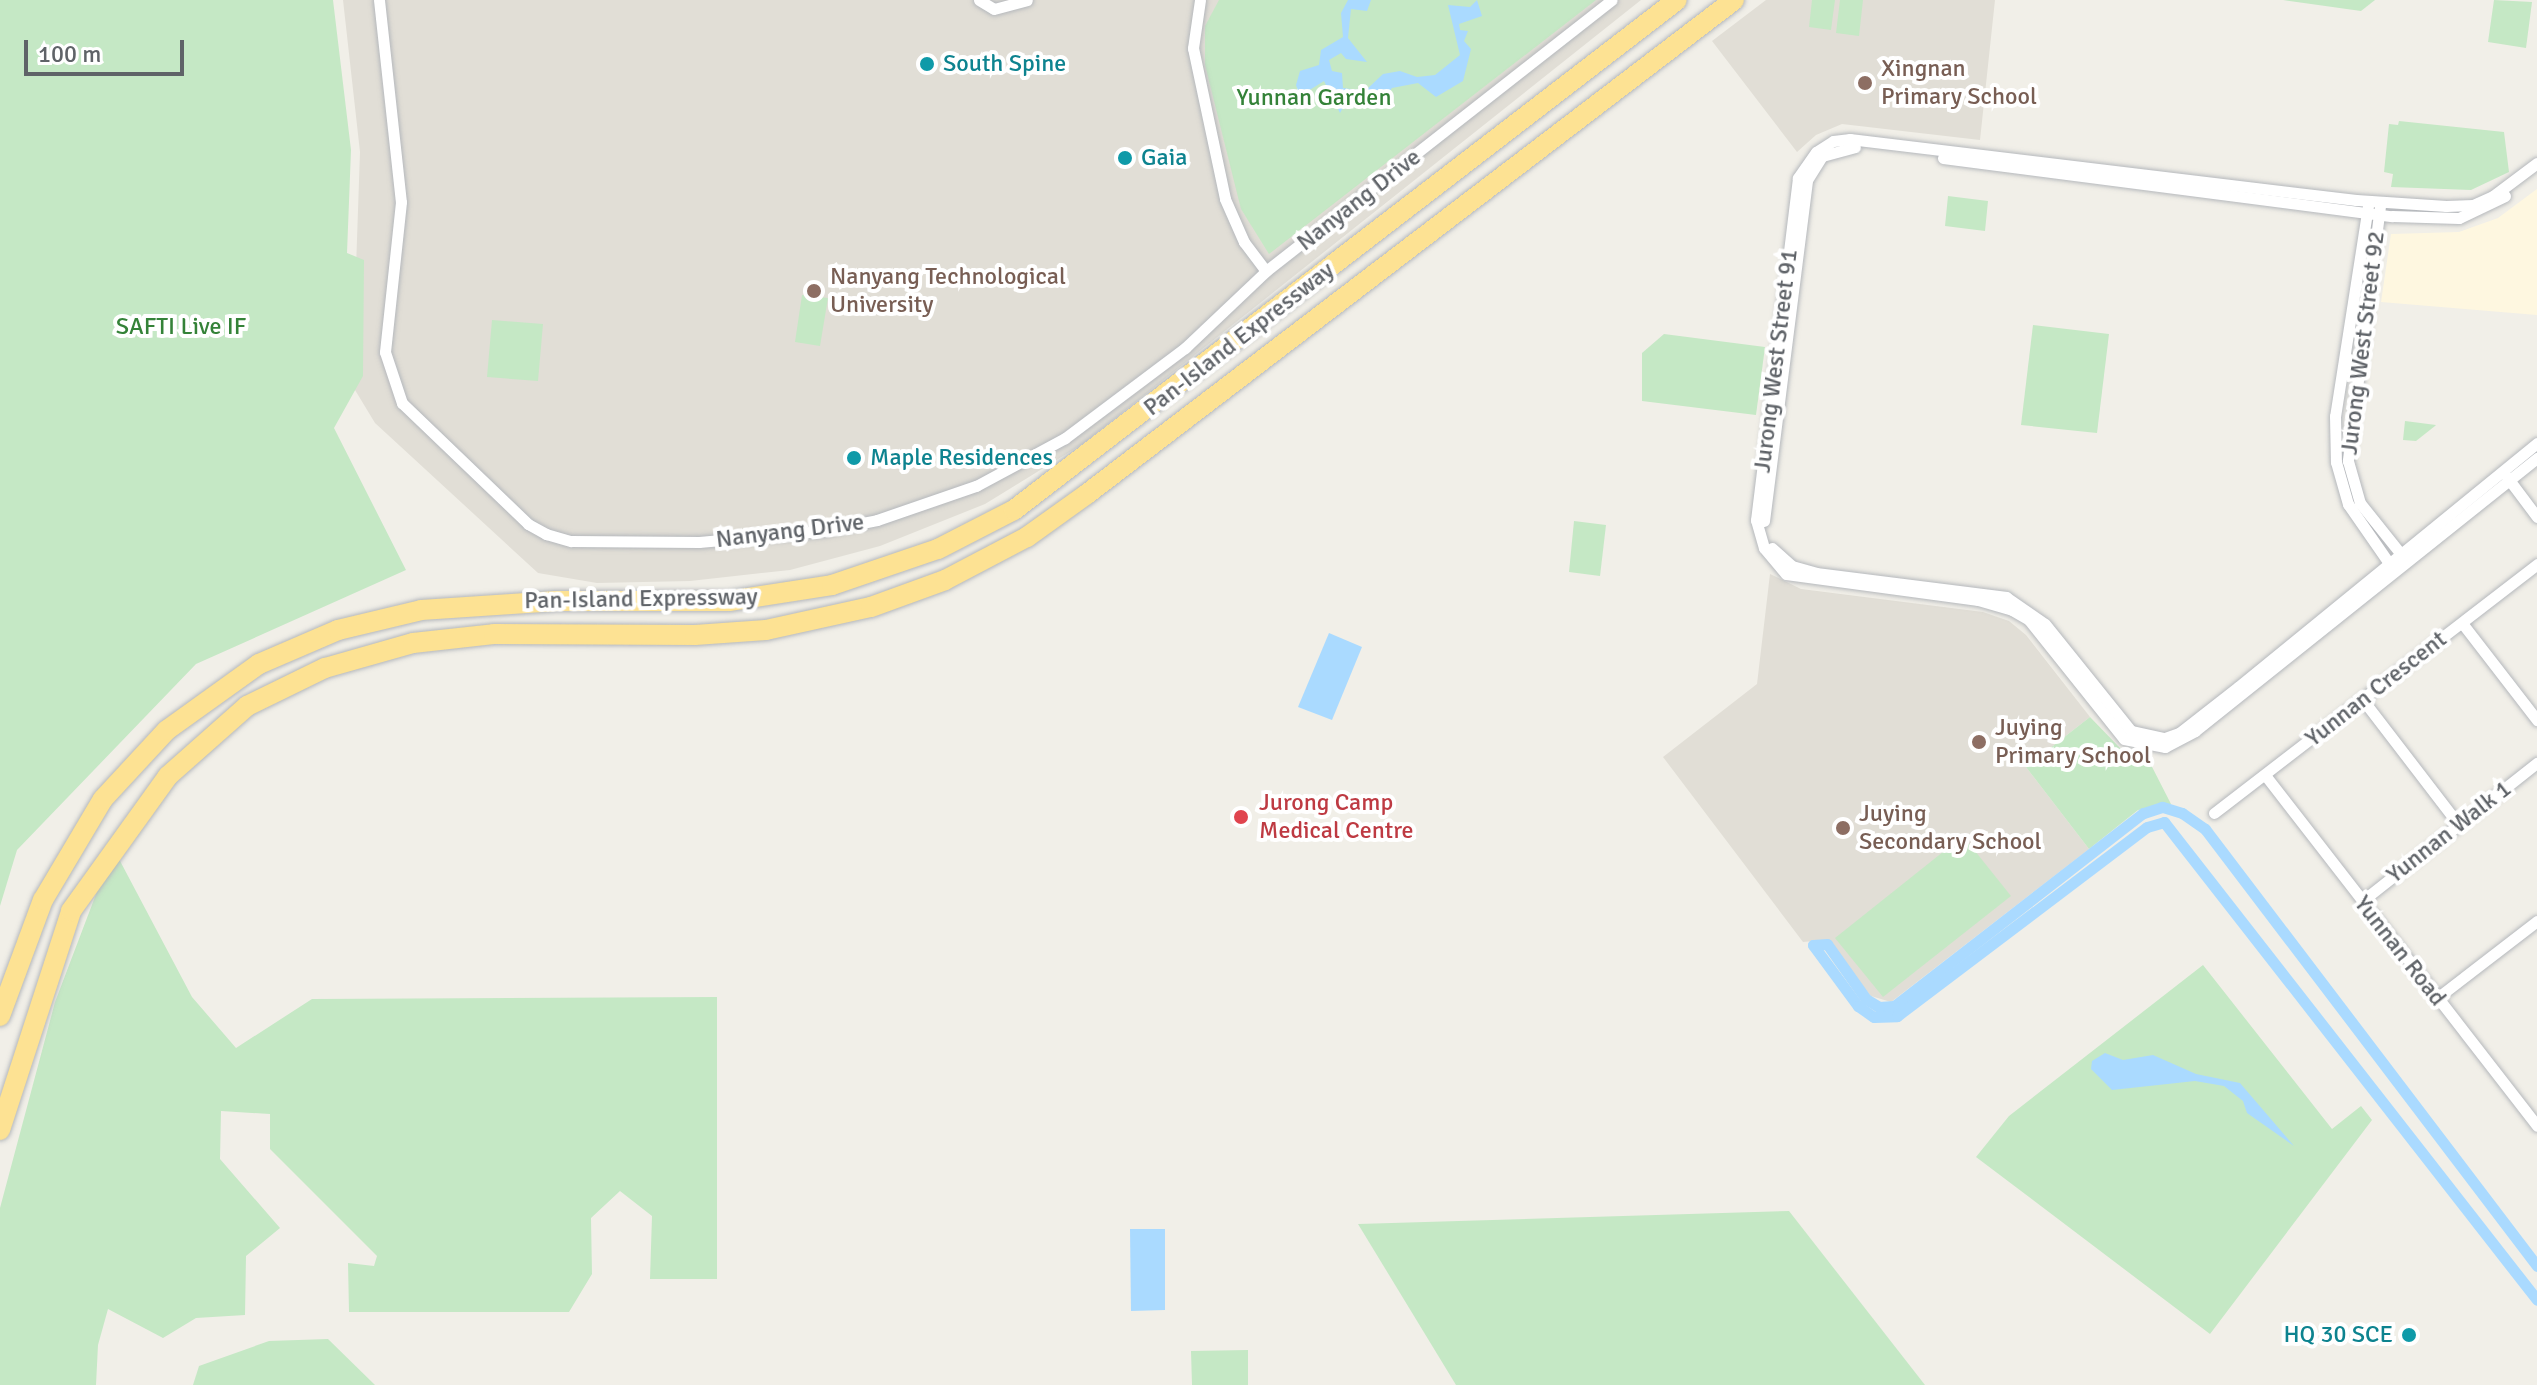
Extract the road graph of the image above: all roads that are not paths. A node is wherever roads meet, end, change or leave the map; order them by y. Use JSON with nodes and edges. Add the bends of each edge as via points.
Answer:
{"nodes":[{"id":1,"x":379,"y":0,"type":"edge"},
{"id":2,"x":979,"y":0,"type":"edge"},
{"id":3,"x":1027,"y":0,"type":"edge"},
{"id":4,"x":1200,"y":0,"type":"edge"},
{"id":5,"x":1611,"y":0,"type":"edge"},
{"id":6,"x":1677,"y":0,"type":"edge"},
{"id":7,"x":1733,"y":0,"type":"edge"},
{"id":8,"x":2537,"y":163,"type":"edge"},
{"id":9,"x":2537,"y":171,"type":"edge"},
{"id":10,"x":2374,"y":207,"type":"junction"},
{"id":11,"x":1266,"y":271,"type":"junction"},
{"id":12,"x":2335,"y":416,"type":"junction"},
{"id":13,"x":2353,"y":417,"type":"junction"},
{"id":14,"x":2537,"y":443,"type":"edge"},
{"id":15,"x":2537,"y":458,"type":"edge"},
{"id":16,"x":2504,"y":469,"type":"junction"},
{"id":17,"x":2508,"y":481,"type":"junction"},
{"id":18,"x":2537,"y":517,"type":"edge"},
{"id":19,"x":2399,"y":552,"type":"junction"},
{"id":20,"x":2388,"y":561,"type":"junction"},
{"id":21,"x":2408,"y":563,"type":"junction"},
{"id":22,"x":2537,"y":564,"type":"edge"},
{"id":23,"x":2396,"y":573,"type":"junction"},
{"id":24,"x":2462,"y":623,"type":"junction"},
{"id":25,"x":2363,"y":700,"type":"junction"},
{"id":26,"x":2537,"y":720,"type":"edge"},
{"id":27,"x":2537,"y":763,"type":"edge"},
{"id":28,"x":2265,"y":775,"type":"junction"},
{"id":29,"x":2214,"y":813,"type":"dead end"},
{"id":30,"x":2458,"y":824,"type":"junction"},
{"id":31,"x":2362,"y":901,"type":"junction"},
{"id":32,"x":2537,"y":923,"type":"edge"},
{"id":33,"x":2437,"y":998,"type":"junction"},
{"id":34,"x":0,"y":1016,"type":"edge"},
{"id":35,"x":2537,"y":1126,"type":"edge"},
{"id":36,"x":0,"y":1130,"type":"edge"}],
"edges":[{"from":1,"to":11,"type":"street","name":"Nanyang Drive","via":[[401,202],[385,341],[390,380],[402,403],[437,439],[528,524],[557,538],[699,542],[821,531],[945,498],[1065,438],[1185,348]]},
{"from":2,"to":3,"type":"street","via":[[994,9]]},
{"from":4,"to":11,"type":"street","via":[[1193,48],[1225,199],[1244,242]]},
{"from":5,"to":11,"type":"street","name":"Nanyang Drive"},
{"from":6,"to":34,"type":"highway","name":"Pan-Island Expressway","via":[[1014,510],[938,549],[832,585],[761,597],[432,608],[338,630],[248,671],[167,730],[103,799],[43,900]]},
{"from":7,"to":36,"type":"highway","name":"Pan-Island Expressway","via":[[1277,352],[1027,537],[900,599],[822,619],[728,633],[494,634],[413,643],[325,668],[247,706],[168,776],[71,911]]},
{"from":8,"to":10,"type":"street","name":"Jurong West Street 91","via":[[2473,205]]},
{"from":9,"to":10,"type":"street","name":"Jurong West Street 91","via":[[2493,205],[2459,218]]},
{"from":10,"to":12,"type":"street","name":"Jurong West Street 92"},
{"from":10,"to":13,"type":"street","name":"Jurong West Street 92"},
{"from":10,"to":20,"type":"street","name":"Jurong West Street 91","via":[[1836,149],[1822,156],[1807,180],[1764,519],[1771,547],[1792,566],[1988,593],[2020,605],[2045,624],[2116,717],[2149,737],[2179,733]]},
{"from":10,"to":23,"type":"street","name":"Jurong West Street 91","via":[[1859,140],[1833,141],[1816,152],[1798,178],[1756,520],[1764,548],[1786,574],[2012,610],[2029,620],[2124,739],[2146,747],[2183,740]]},
{"from":12,"to":13,"type":"street"},
{"from":12,"to":20,"type":"street","name":"Jurong West Street 92","via":[[2341,488]]},
{"from":13,"to":19,"type":"street","name":"Jurong West Street 92","via":[[2348,461],[2352,484],[2360,503]]},
{"from":14,"to":16,"type":"street","name":"Jurong West Street 91"},
{"from":15,"to":17,"type":"street"},
{"from":16,"to":17,"type":"street"},
{"from":16,"to":19,"type":"street","name":"Jurong West Street 91"},
{"from":17,"to":18,"type":"street"},
{"from":17,"to":21,"type":"street"},
{"from":19,"to":20,"type":"street","name":"Jurong West Street 91"},
{"from":19,"to":21,"type":"street","name":"Jurong West Street 92"},
{"from":20,"to":23,"type":"street","name":"Jurong West Street 92"},
{"from":21,"to":23,"type":"street"},
{"from":22,"to":24,"type":"street","name":"Yunnan Crescent"},
{"from":24,"to":25,"type":"street","name":"Yunnan Crescent"},
{"from":24,"to":26,"type":"street"},
{"from":25,"to":28,"type":"street","name":"Yunnan Crescent"},
{"from":25,"to":30,"type":"street"},
{"from":27,"to":30,"type":"street","name":"Yunnan Walk 1"},
{"from":28,"to":29,"type":"street","name":"Yunnan Crescent"},
{"from":28,"to":31,"type":"street","name":"Yunnan Road"},
{"from":30,"to":31,"type":"street","name":"Yunnan Walk 1"},
{"from":31,"to":33,"type":"street","name":"Yunnan Road"},
{"from":32,"to":33,"type":"street"},
{"from":33,"to":35,"type":"street","name":"Yunnan Road"}]}
